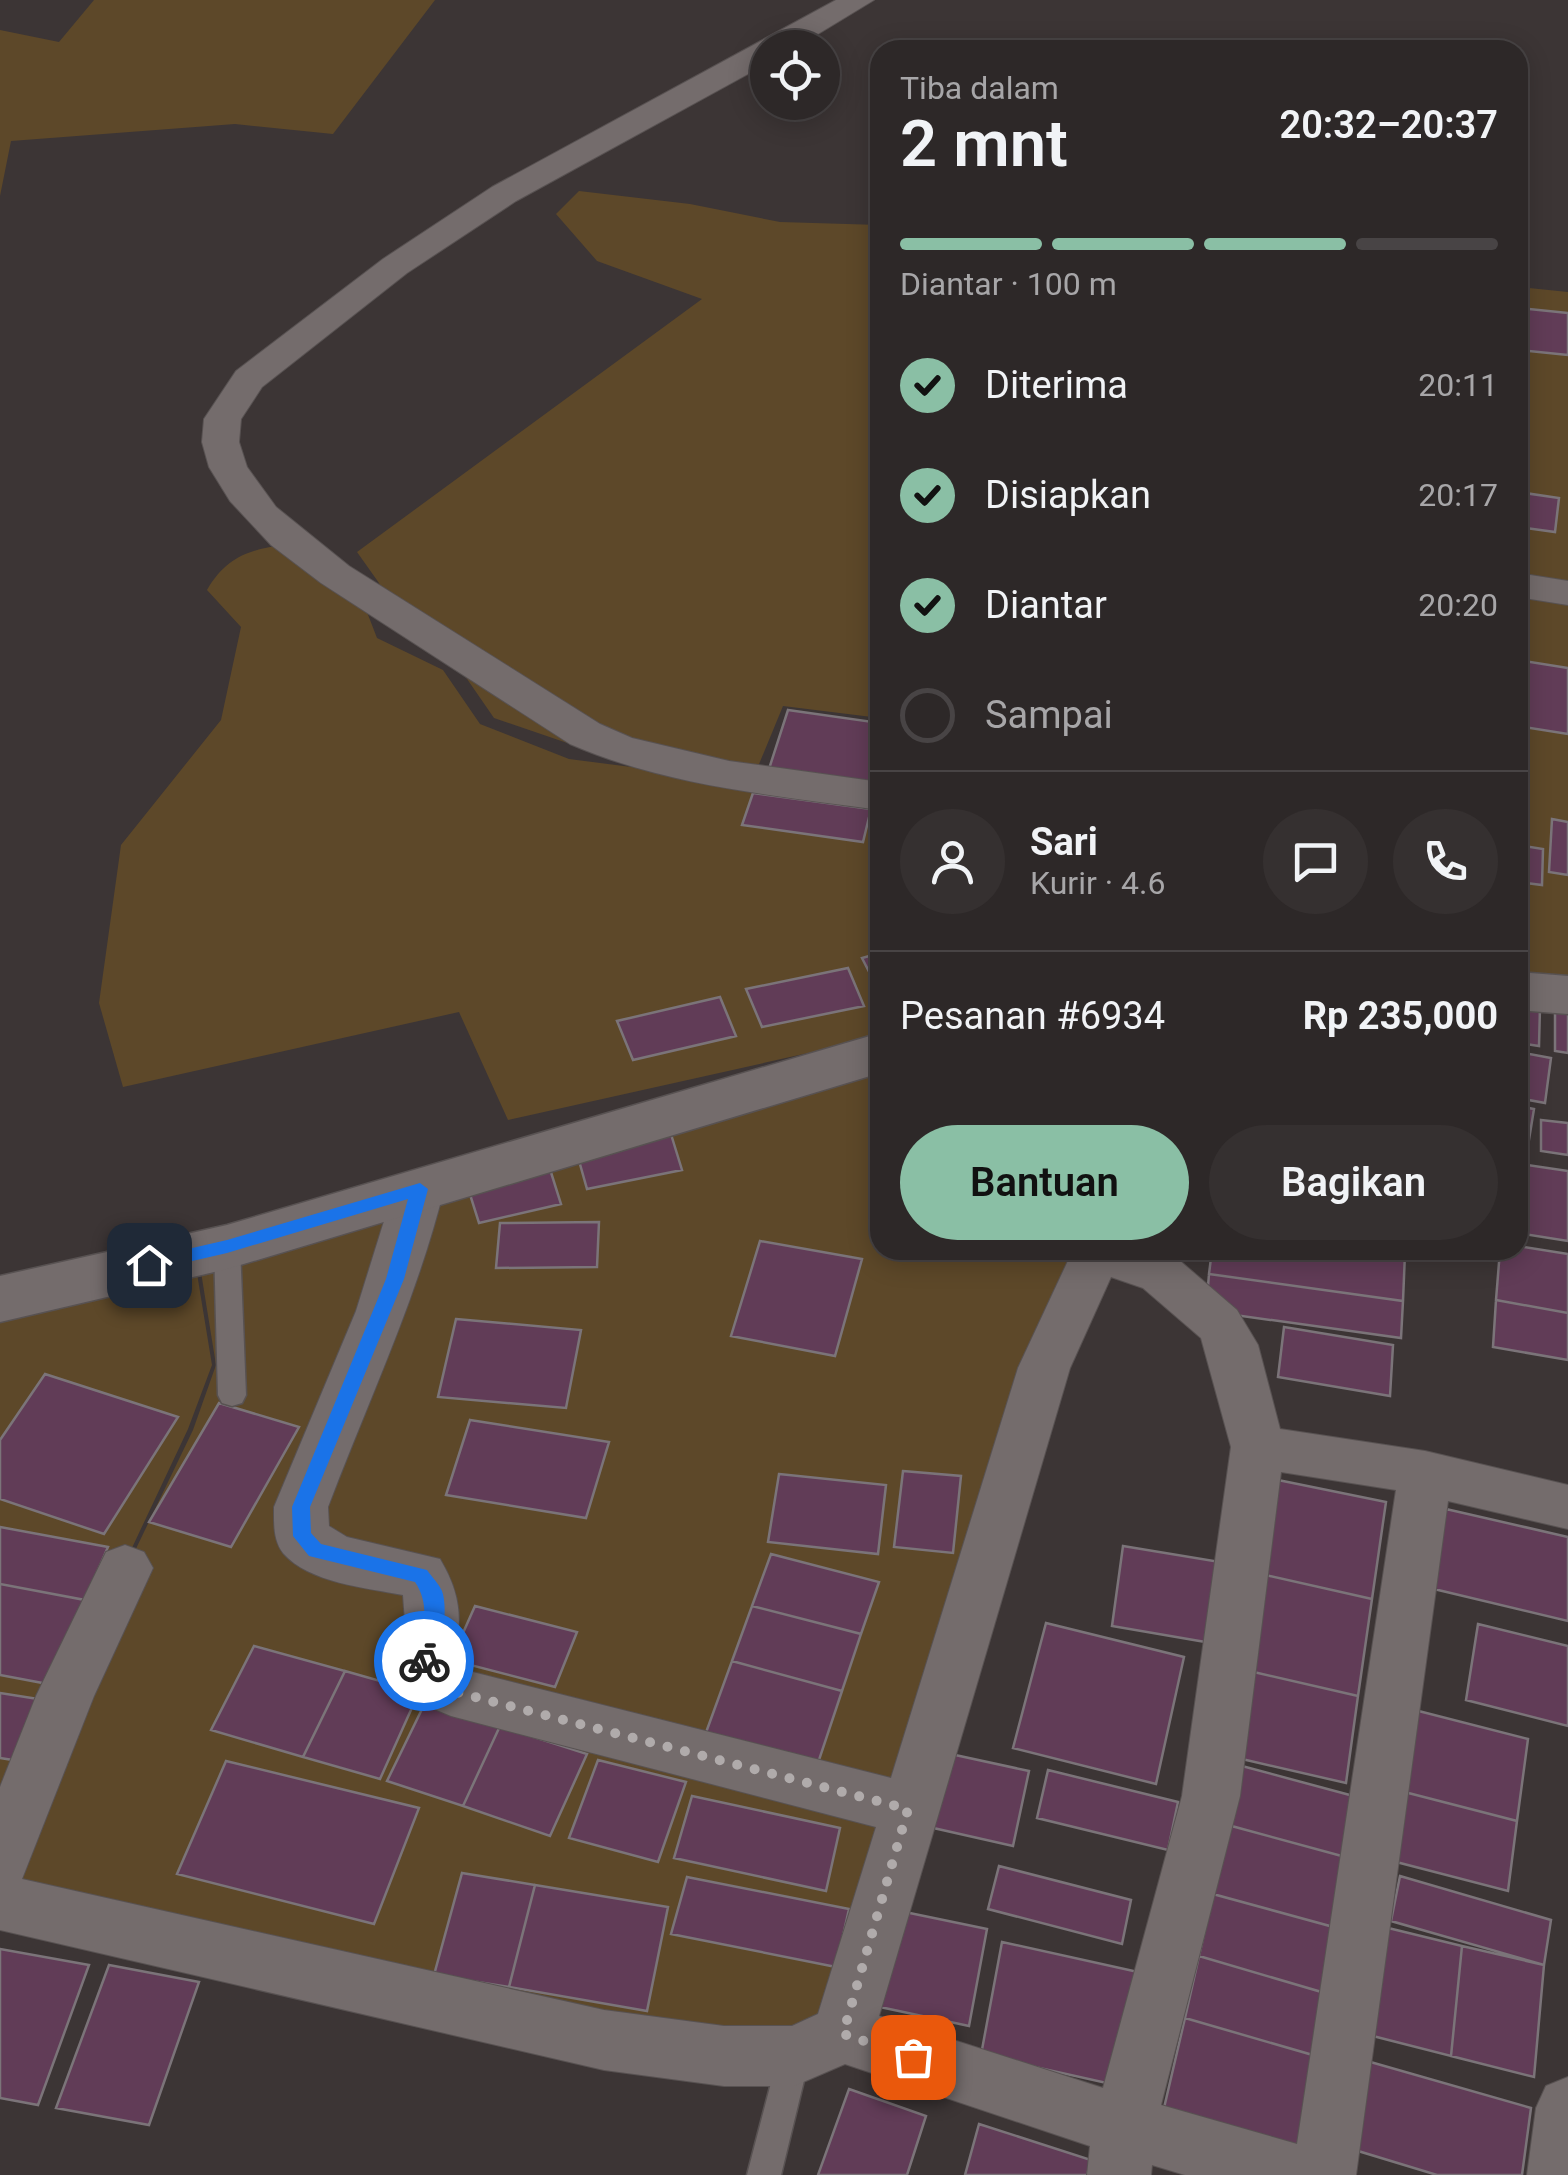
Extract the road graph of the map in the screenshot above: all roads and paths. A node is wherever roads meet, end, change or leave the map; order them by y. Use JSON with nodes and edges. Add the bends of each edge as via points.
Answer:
{"nodes":[{"id":1,"x":859,"y":0,"type":"edge"},
{"id":2,"x":1528,"y":587,"type":"edge"},
{"id":3,"x":1568,"y":593,"type":"edge"},
{"id":4,"x":870,"y":794,"type":"edge"},
{"id":5,"x":1528,"y":992,"type":"edge"},
{"id":6,"x":1568,"y":995,"type":"edge"},
{"id":7,"x":870,"y":1056,"type":"edge"},
{"id":8,"x":420,"y":1189,"type":"junction"},
{"id":9,"x":227,"y":1247,"type":"junction"},
{"id":10,"x":1093,"y":1260,"type":"edge"},
{"id":11,"x":1122,"y":1260,"type":"edge"},
{"id":12,"x":0,"y":1299,"type":"edge"},
{"id":13,"x":232,"y":1394,"type":"dead end"},
{"id":14,"x":1258,"y":1447,"type":"junction"},
{"id":15,"x":1425,"y":1473,"type":"junction"},
{"id":16,"x":1568,"y":1507,"type":"edge"},
{"id":17,"x":125,"y":1568,"type":"dead end"},
{"id":18,"x":908,"y":1809,"type":"junction"},
{"id":19,"x":0,"y":1861,"type":"edge"},
{"id":20,"x":0,"y":1902,"type":"edge"},
{"id":21,"x":818,"y":2044,"type":"junction"},
{"id":22,"x":1568,"y":2108,"type":"edge"},
{"id":23,"x":1121,"y":2150,"type":"edge"},
{"id":24,"x":764,"y":2175,"type":"edge"},
{"id":25,"x":1295,"y":2175,"type":"edge"},
{"id":26,"x":1324,"y":2175,"type":"edge"},
{"id":27,"x":1559,"y":2175,"type":"edge"}],
"edges":[{"from":1,"to":4,"type":"street","via":[[521,184],[410,256],[248,378],[219,423],[226,465],[286,537],[585,734],[621,753],[681,766]]},
{"from":2,"to":3,"type":"street"},
{"from":5,"to":6,"type":"street"},
{"from":7,"to":8,"type":"street"},
{"from":8,"to":9,"type":"street"},
{"from":8,"to":18,"type":"street","via":[[390,1294],[301,1507],[302,1536],[336,1557],[421,1576],[434,1594],[435,1618],[422,1671],[440,1686]]},
{"from":9,"to":12,"type":"street"},
{"from":9,"to":13,"type":"lane"},
{"from":10,"to":18,"type":"street","via":[[1044,1368],[937,1732]]},
{"from":11,"to":14,"type":"street","via":[[1160,1274],[1219,1324],[1232,1345]]},
{"from":14,"to":15,"type":"street"},
{"from":14,"to":23,"type":"street","via":[[1211,1796]]},
{"from":15,"to":16,"type":"street"},
{"from":15,"to":26,"type":"street"},
{"from":17,"to":19,"type":"street"},
{"from":18,"to":21,"type":"street"},
{"from":20,"to":21,"type":"street","via":[[604,2040],[724,2056]]},
{"from":21,"to":23,"type":"street"},
{"from":21,"to":24,"type":"lane"},
{"from":22,"to":27,"type":"street"},
{"from":23,"to":25,"type":"street"}]}
